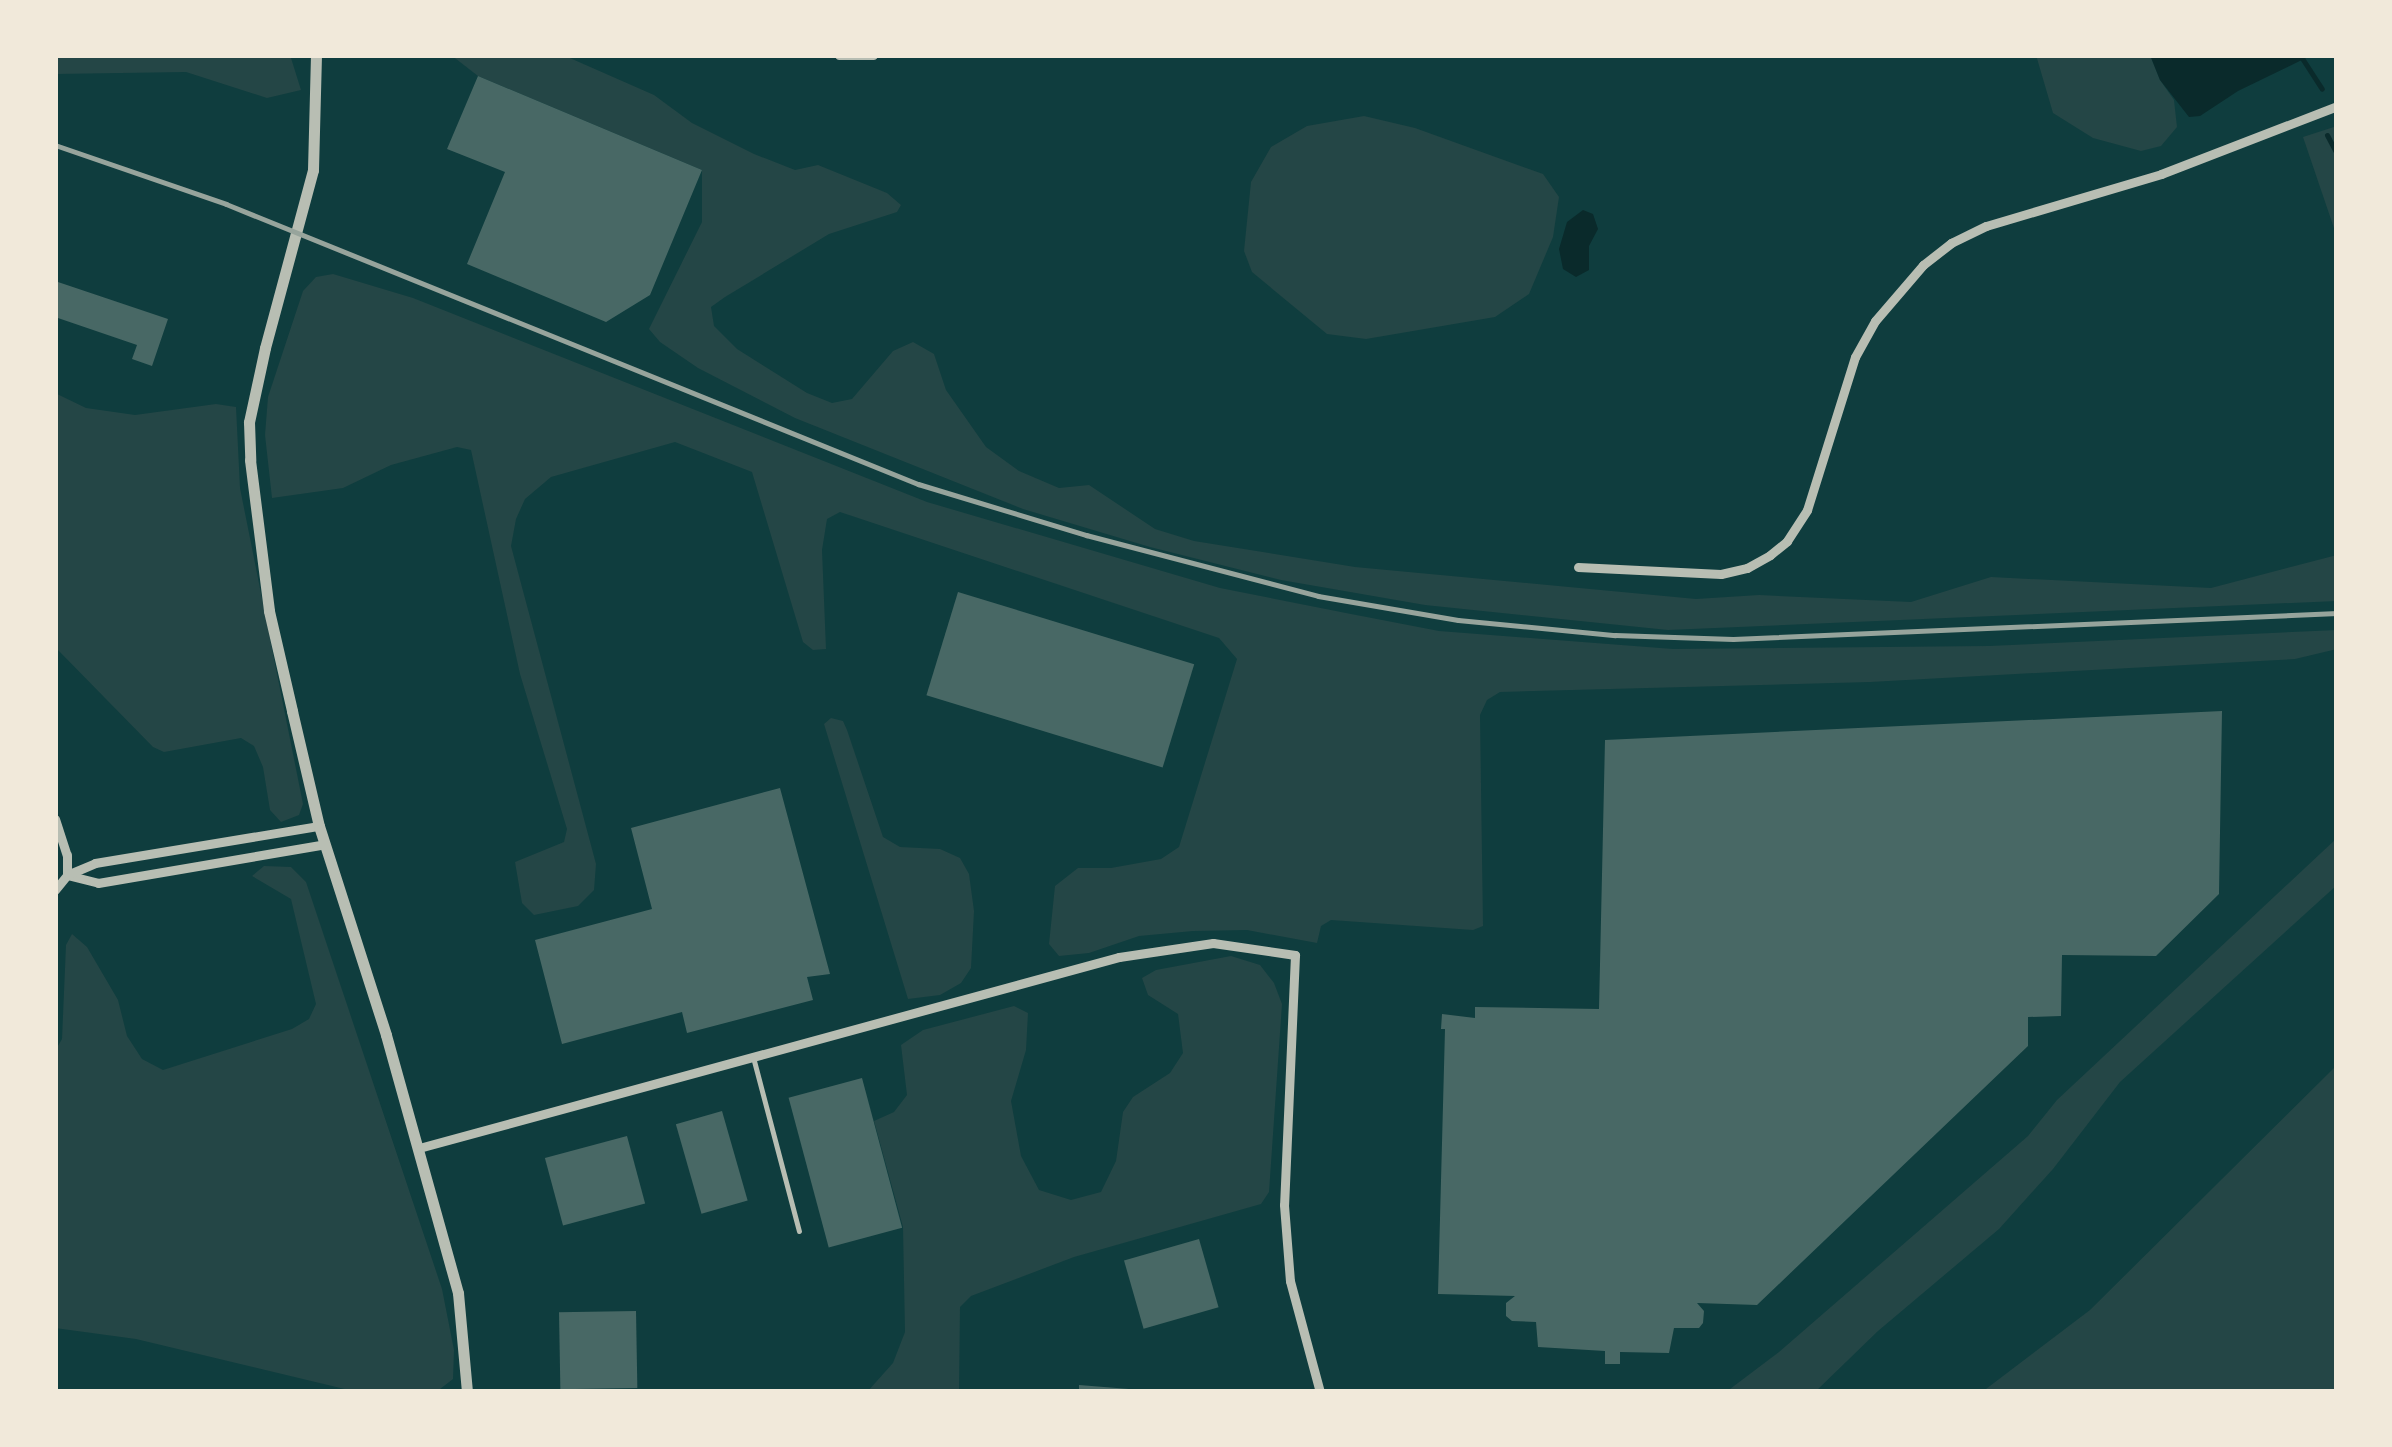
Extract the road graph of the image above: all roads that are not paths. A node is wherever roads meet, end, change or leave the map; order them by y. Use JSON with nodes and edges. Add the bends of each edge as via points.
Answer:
{"nodes":[{"id":1,"x":316,"y":55,"type":"edge"},
{"id":2,"x":838,"y":55,"type":"edge"},
{"id":3,"x":873,"y":55,"type":"edge"},
{"id":4,"x":2337,"y":106,"type":"edge"},
{"id":5,"x":1578,"y":568,"type":"dead end"},
{"id":6,"x":55,"y":819,"type":"edge"},
{"id":7,"x":320,"y":826,"type":"junction"},
{"id":8,"x":325,"y":844,"type":"junction"},
{"id":9,"x":67,"y":875,"type":"junction"},
{"id":10,"x":55,"y":890,"type":"edge"},
{"id":11,"x":753,"y":1058,"type":"junction"},
{"id":12,"x":419,"y":1148,"type":"junction"},
{"id":13,"x":800,"y":1231,"type":"dead end"},
{"id":14,"x":466,"y":1392,"type":"edge"},
{"id":15,"x":1320,"y":1392,"type":"edge"}],
"edges":[{"from":1,"to":7,"type":"street","via":[[314,170],[250,422],[269,611]]},
{"from":2,"to":3,"type":"street"},
{"from":4,"to":5,"type":"street","via":[[2161,174],[1986,226],[1937,254],[1874,320],[1855,358],[1807,510],[1770,555],[1721,574]]},
{"from":6,"to":9,"type":"street"},
{"from":7,"to":8,"type":"street"},
{"from":7,"to":9,"type":"street","via":[[95,864]]},
{"from":8,"to":9,"type":"street","via":[[98,884]]},
{"from":8,"to":12,"type":"street"},
{"from":9,"to":10,"type":"street"},
{"from":11,"to":12,"type":"street"},
{"from":11,"to":13,"type":"lane"},
{"from":11,"to":15,"type":"street","via":[[1119,957],[1213,943],[1296,955],[1284,1205],[1290,1281]]},
{"from":12,"to":14,"type":"street","via":[[458,1293]]}]}
